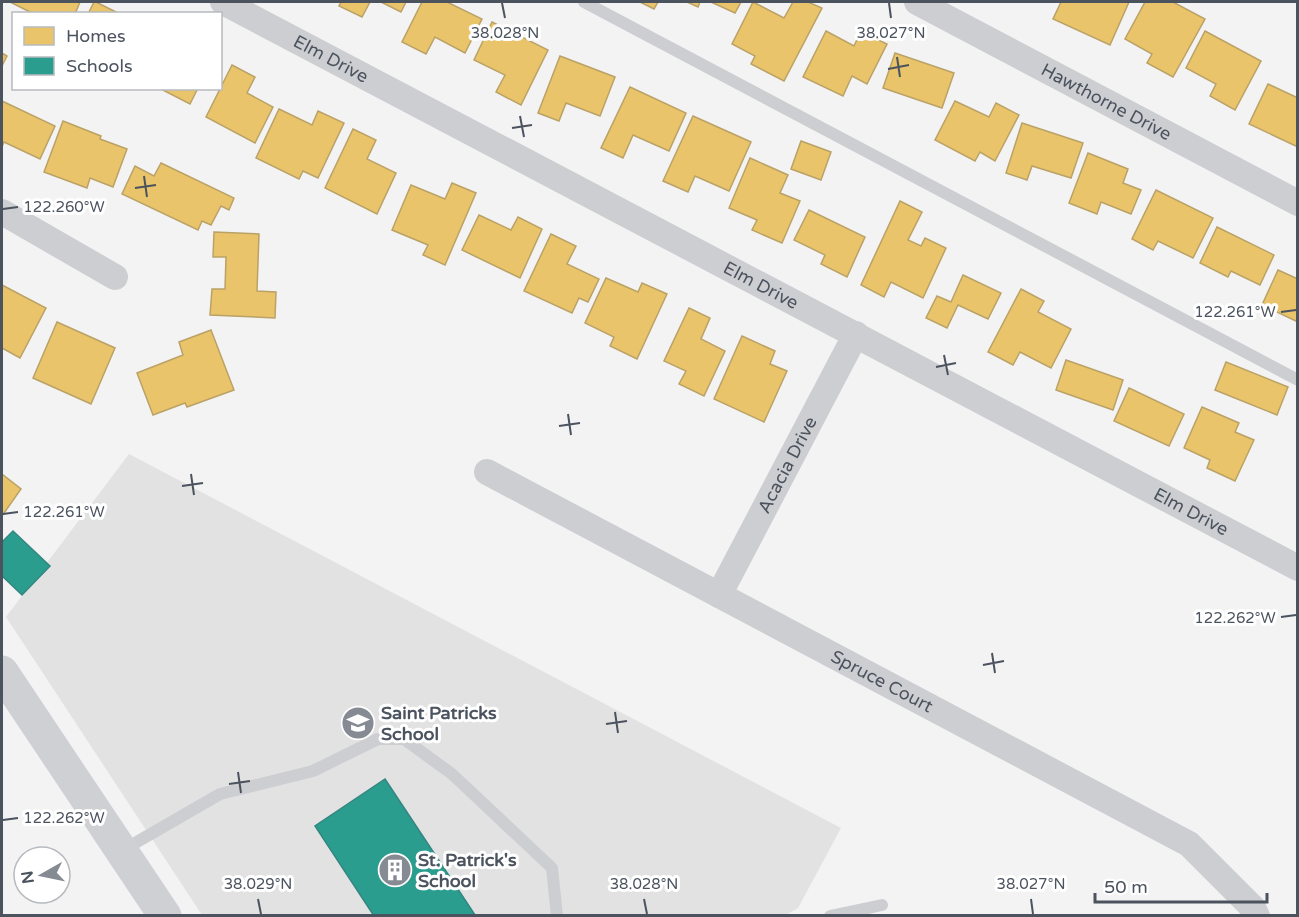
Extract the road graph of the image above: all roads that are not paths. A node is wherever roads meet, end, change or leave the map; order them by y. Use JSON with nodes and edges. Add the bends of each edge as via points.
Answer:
{"nodes":[{"id":1,"x":223,"y":2,"type":"edge"},
{"id":2,"x":584,"y":2,"type":"edge"},
{"id":3,"x":917,"y":2,"type":"edge"},
{"id":4,"x":1298,"y":204,"type":"edge"},
{"id":5,"x":2,"y":212,"type":"edge"},
{"id":6,"x":114,"y":277,"type":"dead end"},
{"id":7,"x":856,"y":334,"type":"junction"},
{"id":8,"x":1298,"y":380,"type":"edge"},
{"id":9,"x":488,"y":472,"type":"dead end"},
{"id":10,"x":1298,"y":568,"type":"edge"},
{"id":11,"x":719,"y":595,"type":"junction"},
{"id":12,"x":2,"y":672,"type":"edge"},
{"id":13,"x":122,"y":851,"type":"junction"},
{"id":14,"x":882,"y":905,"type":"dead end"},
{"id":15,"x":158,"y":914,"type":"edge"},
{"id":16,"x":557,"y":915,"type":"edge"},
{"id":17,"x":830,"y":915,"type":"edge"},
{"id":18,"x":1257,"y":915,"type":"edge"}],
"edges":[{"from":1,"to":7,"type":"street","name":"Elm Drive"},
{"from":2,"to":8,"type":"lane"},
{"from":3,"to":4,"type":"street","name":"Hawthorne Drive"},
{"from":5,"to":6,"type":"street"},
{"from":7,"to":10,"type":"street","name":"Elm Drive"},
{"from":7,"to":11,"type":"street","name":"Acacia Drive"},
{"from":9,"to":11,"type":"street","name":"Spruce Court"},
{"from":11,"to":18,"type":"street","name":"Spruce Court","via":[[1189,844]]},
{"from":12,"to":13,"type":"street"},
{"from":13,"to":15,"type":"street"},
{"from":13,"to":16,"type":"lane","via":[[220,794],[313,771],[378,739],[404,739],[452,774],[552,868]]},
{"from":14,"to":17,"type":"lane"}]}
